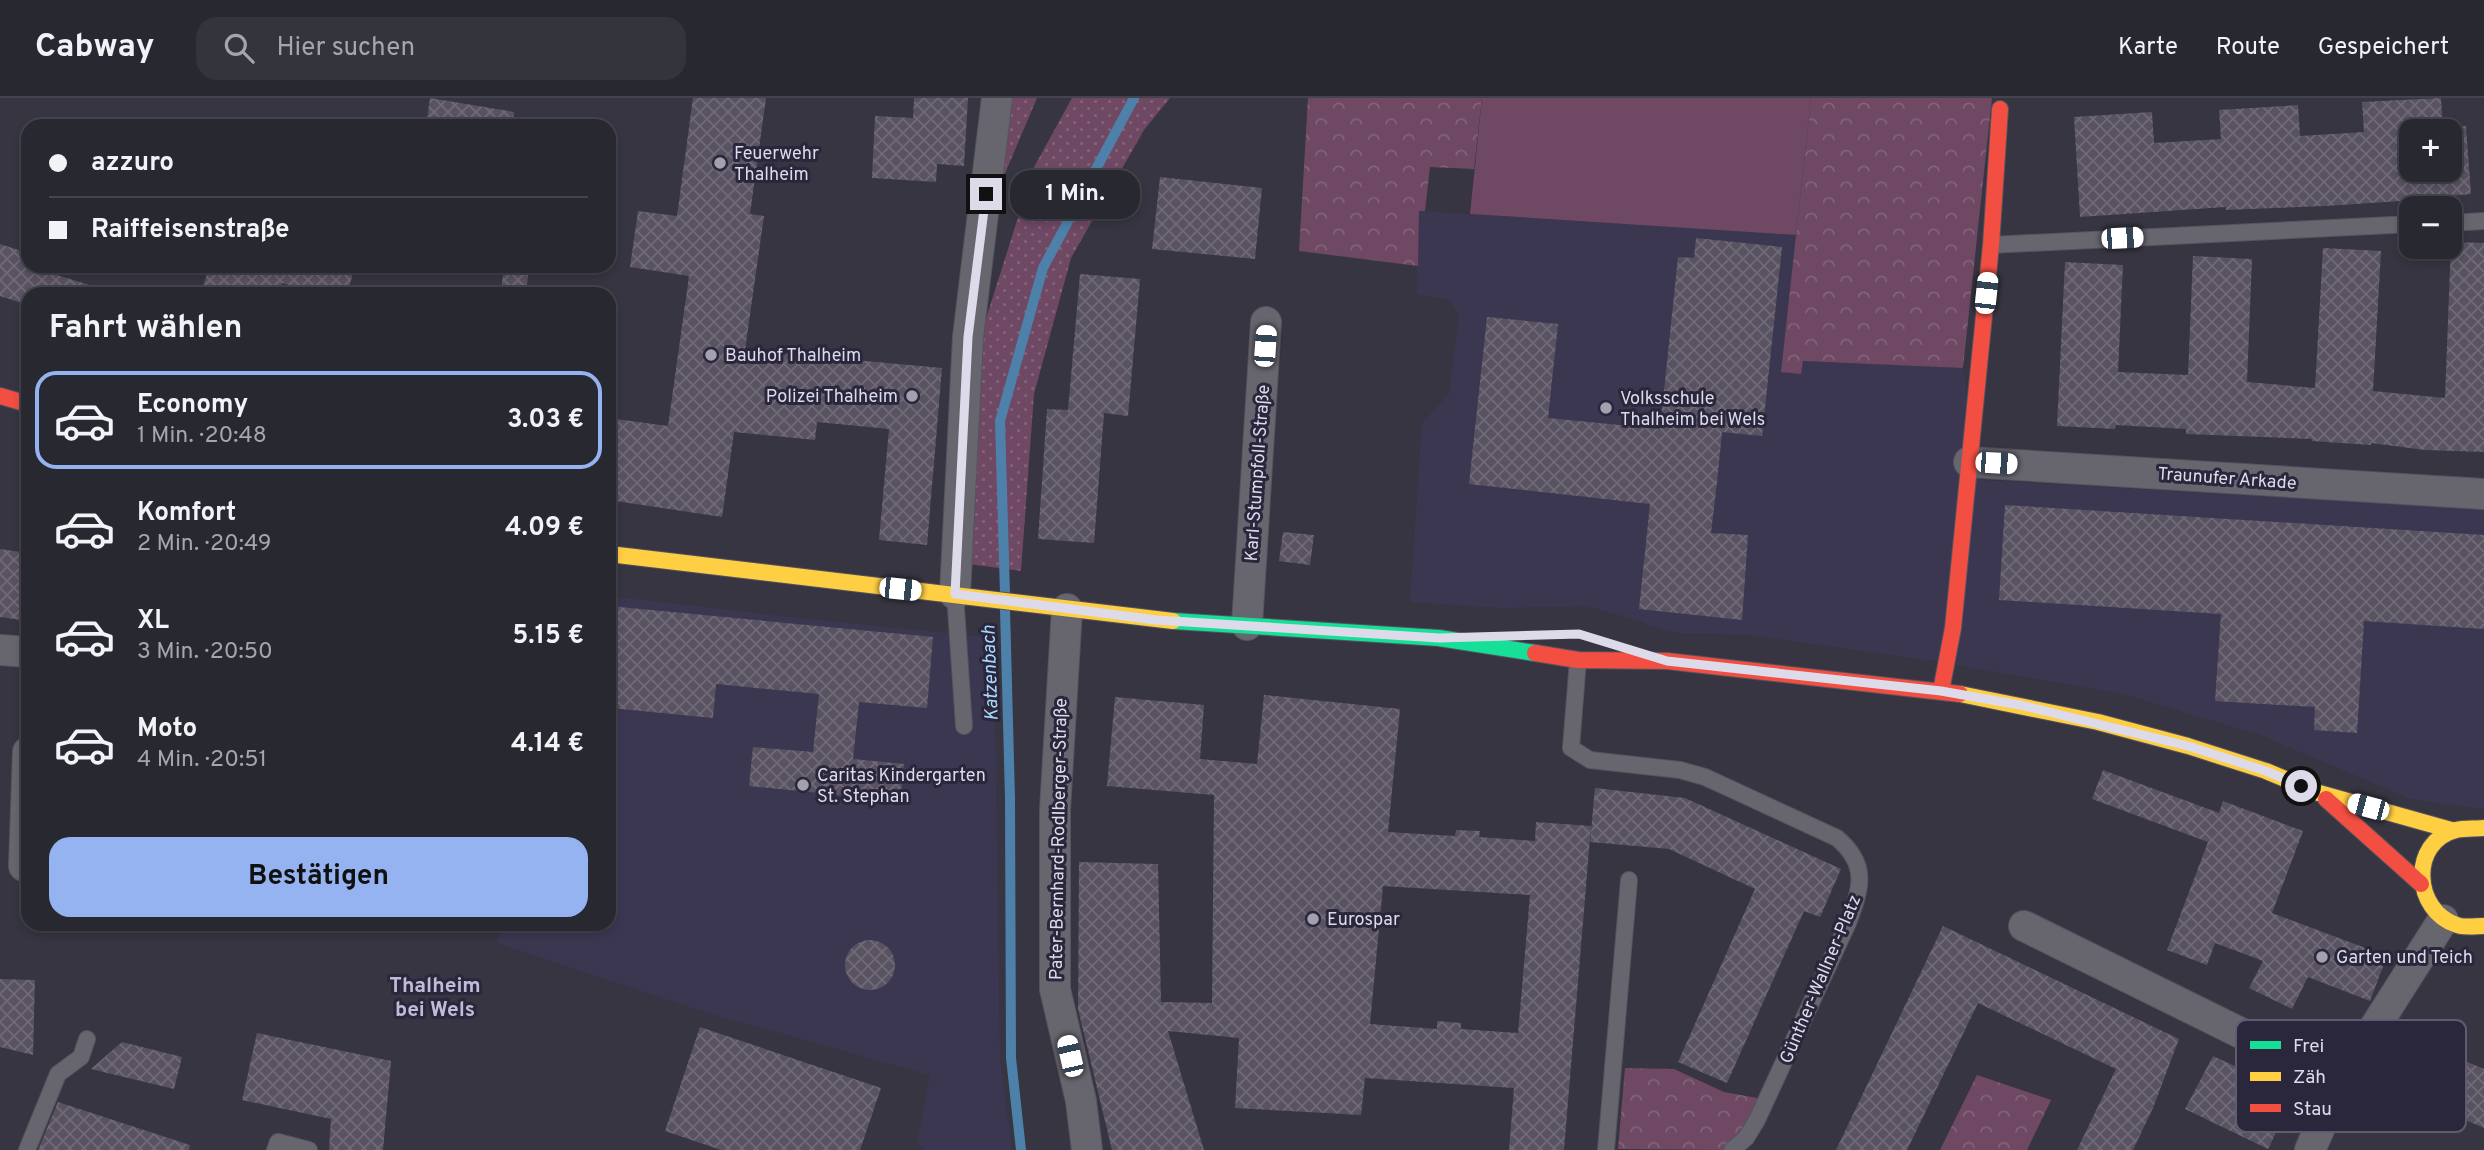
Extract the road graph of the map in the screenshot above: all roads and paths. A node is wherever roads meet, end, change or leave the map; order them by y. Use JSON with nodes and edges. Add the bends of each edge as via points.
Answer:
{"nodes":[{"id":1,"x":997,"y":98,"type":"edge"},
{"id":2,"x":2000,"y":109,"type":"dead end"},
{"id":3,"x":2484,"y":221,"type":"edge"},
{"id":4,"x":2462,"y":222,"type":"edge"},
{"id":5,"x":2399,"y":225,"type":"edge"},
{"id":6,"x":1991,"y":244,"type":"junction"},
{"id":7,"x":1266,"y":321,"type":"dead end"},
{"id":8,"x":0,"y":396,"type":"edge"},
{"id":9,"x":21,"y":402,"type":"edge"},
{"id":10,"x":1969,"y":462,"type":"junction"},
{"id":11,"x":2484,"y":494,"type":"edge"},
{"id":12,"x":616,"y":555,"type":"edge"},
{"id":13,"x":955,"y":594,"type":"junction"},
{"id":14,"x":1067,"y":609,"type":"junction"},
{"id":15,"x":1247,"y":625,"type":"junction"},
{"id":16,"x":1521,"y":634,"type":"dead end"},
{"id":17,"x":1439,"y":638,"type":"junction"},
{"id":18,"x":1622,"y":646,"type":"dead end"},
{"id":19,"x":0,"y":650,"type":"edge"},
{"id":20,"x":21,"y":652,"type":"edge"},
{"id":21,"x":1578,"y":660,"type":"junction"},
{"id":22,"x":1667,"y":661,"type":"junction"},
{"id":23,"x":1941,"y":691,"type":"junction"},
{"id":24,"x":964,"y":726,"type":"dead end"},
{"id":25,"x":2319,"y":793,"type":"junction"},
{"id":26,"x":2484,"y":828,"type":"edge"},
{"id":27,"x":2451,"y":830,"type":"junction"},
{"id":28,"x":1629,"y":880,"type":"dead end"},
{"id":29,"x":2421,"y":884,"type":"junction"},
{"id":30,"x":2443,"y":920,"type":"junction"},
{"id":31,"x":2024,"y":926,"type":"dead end"},
{"id":32,"x":2484,"y":926,"type":"edge"},
{"id":33,"x":2379,"y":1020,"type":"edge"},
{"id":34,"x":2236,"y":1031,"type":"edge"},
{"id":35,"x":87,"y":1038,"type":"dead end"},
{"id":36,"x":2318,"y":1132,"type":"edge"},
{"id":37,"x":27,"y":1150,"type":"edge"},
{"id":38,"x":275,"y":1150,"type":"edge"},
{"id":39,"x":309,"y":1150,"type":"edge"},
{"id":40,"x":1087,"y":1150,"type":"edge"},
{"id":41,"x":1606,"y":1150,"type":"edge"},
{"id":42,"x":1732,"y":1150,"type":"edge"},
{"id":43,"x":2310,"y":1150,"type":"edge"}],
"edges":[{"from":1,"to":13,"type":"street","via":[[968,337]]},
{"from":2,"to":6,"type":"main road"},
{"from":3,"to":4,"type":"lane"},
{"from":5,"to":6,"type":"lane"},
{"from":6,"to":10,"type":"main road"},
{"from":7,"to":15,"type":"street","name":"Karl-Stumpfoll-Straße"},
{"from":8,"to":9,"type":"main road"},
{"from":10,"to":11,"type":"street","name":"Traunufer Arkade"},
{"from":10,"to":23,"type":"main road","via":[[1953,628]]},
{"from":12,"to":13,"type":"main road"},
{"from":13,"to":14,"type":"main road"},
{"from":13,"to":24,"type":"lane"},
{"from":14,"to":15,"type":"main road"},
{"from":14,"to":40,"type":"street","name":"Pater-Bernhard-Rodlberger-Straße","via":[[1055,810],[1055,989],[1081,1101]]},
{"from":15,"to":17,"type":"main road"},
{"from":16,"to":17,"type":"main road"},
{"from":17,"to":21,"type":"main road"},
{"from":18,"to":22,"type":"main road"},
{"from":19,"to":20,"type":"street"},
{"from":21,"to":22,"type":"main road"},
{"from":21,"to":42,"type":"lane","name":"Günther-Wallner-Platz","via":[[1571,748],[1590,760],[1705,777],[1837,838],[1853,851],[1860,880],[1848,923],[1758,1120]]},
{"from":22,"to":23,"type":"main road"},
{"from":23,"to":25,"type":"main road","via":[[2046,710],[2188,746]]},
{"from":25,"to":27,"type":"main road"},
{"from":25,"to":29,"type":"main road"},
{"from":26,"to":27,"type":"main road"},
{"from":27,"to":29,"type":"main road","via":[[2427,852]]},
{"from":28,"to":41,"type":"lane"},
{"from":29,"to":30,"type":"main road","via":[[2424,898]]},
{"from":30,"to":32,"type":"main road","via":[[2459,926]]},
{"from":30,"to":33,"type":"street"},
{"from":31,"to":34,"type":"street"},
{"from":35,"to":37,"type":"lane","via":[[81,1056],[58,1073]]},
{"from":36,"to":43,"type":"street"},
{"from":38,"to":39,"type":"lane","via":[[278,1142]]}]}
